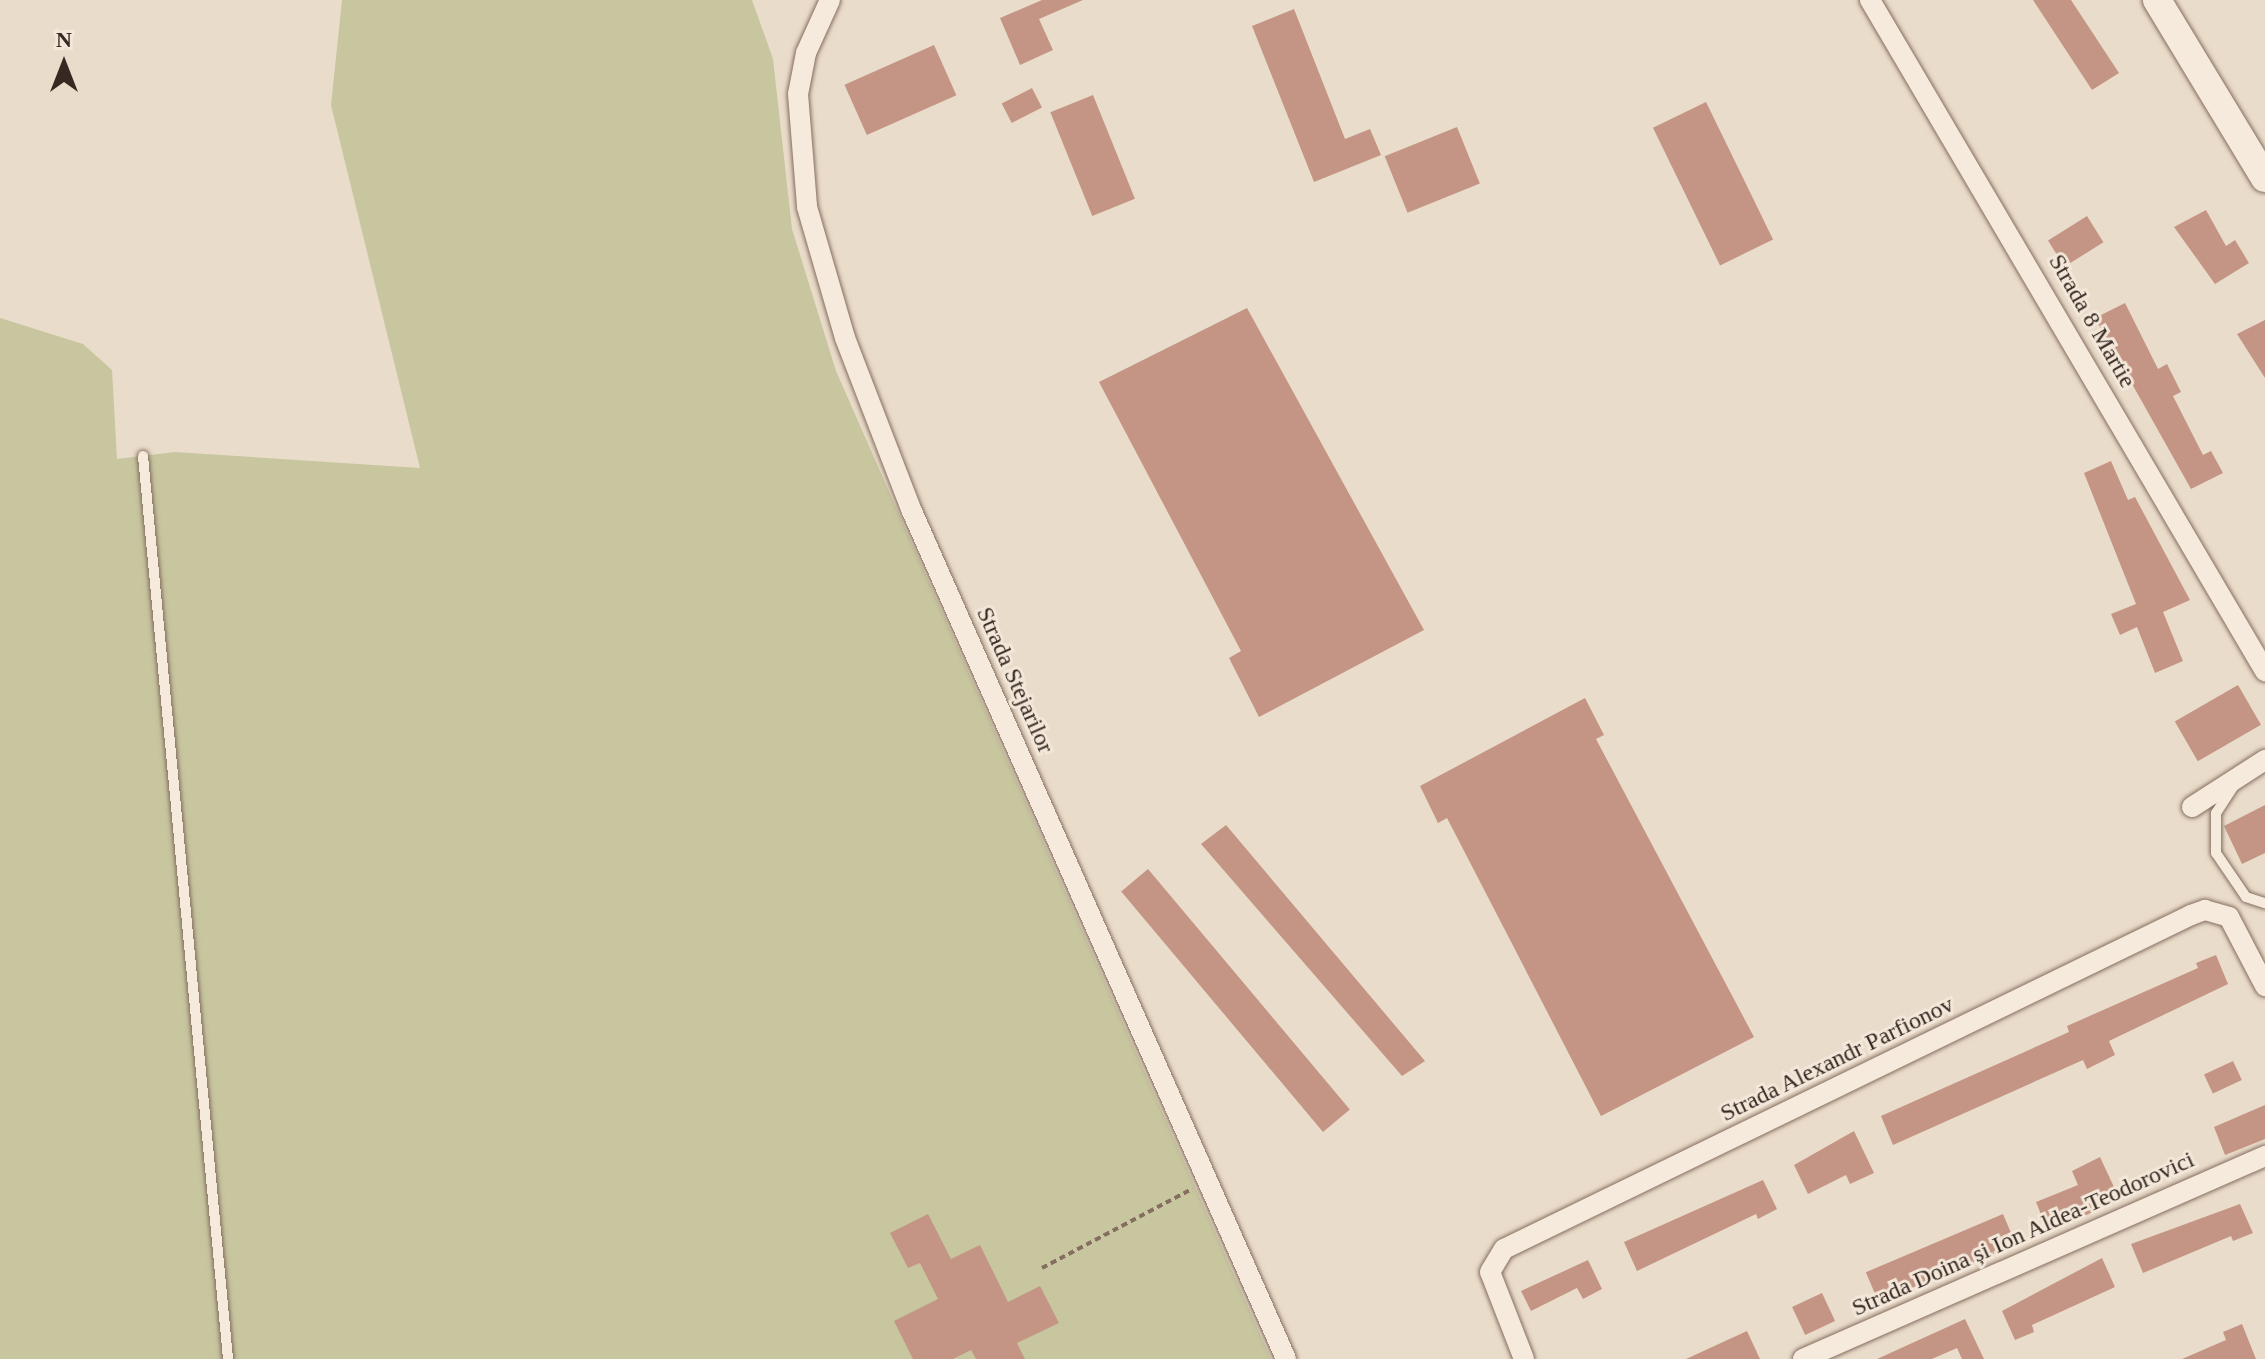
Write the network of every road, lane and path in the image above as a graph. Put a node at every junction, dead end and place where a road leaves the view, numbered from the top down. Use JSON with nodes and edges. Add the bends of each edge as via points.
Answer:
{"nodes":[{"id":1,"x":830,"y":0,"type":"edge"},
{"id":2,"x":1870,"y":0,"type":"edge"},
{"id":3,"x":2157,"y":0,"type":"edge"},
{"id":4,"x":2265,"y":178,"type":"edge"},
{"id":5,"x":143,"y":456,"type":"dead end"},
{"id":6,"x":2265,"y":671,"type":"edge"},
{"id":7,"x":2265,"y":760,"type":"edge"},
{"id":8,"x":2240,"y":776,"type":"junction"},
{"id":9,"x":2192,"y":807,"type":"dead end"},
{"id":10,"x":2265,"y":903,"type":"edge"},
{"id":11,"x":2265,"y":986,"type":"edge"},
{"id":12,"x":2265,"y":1156,"type":"edge"},
{"id":13,"x":1207,"y":1180,"type":"junction"},
{"id":14,"x":1042,"y":1268,"type":"dead end"},
{"id":15,"x":228,"y":1359,"type":"edge"},
{"id":16,"x":1286,"y":1359,"type":"edge"},
{"id":17,"x":1524,"y":1359,"type":"edge"},
{"id":18,"x":1803,"y":1359,"type":"edge"}],
"edges":[{"from":1,"to":13,"type":"street","name":"Strada Stejarilor","via":[[806,53],[798,94],[807,207],[845,338],[911,509]]},
{"from":2,"to":6,"type":"street","name":"Strada 8 Martie"},
{"from":3,"to":4,"type":"main road"},
{"from":5,"to":15,"type":"lane"},
{"from":7,"to":8,"type":"street"},
{"from":8,"to":9,"type":"street"},
{"from":8,"to":10,"type":"lane","via":[[2216,813],[2216,853],[2246,897]]},
{"from":11,"to":17,"type":"street","name":"Strada Alexandr Parfionov","via":[[2229,917],[2191,915],[1504,1249],[1490,1272]]},
{"from":12,"to":18,"type":"street","name":"Strada Doina și Ion Aldea-Teodorovici"},
{"from":13,"to":14,"type":"path"},
{"from":13,"to":16,"type":"street","name":"Strada Stejarilor"}]}
